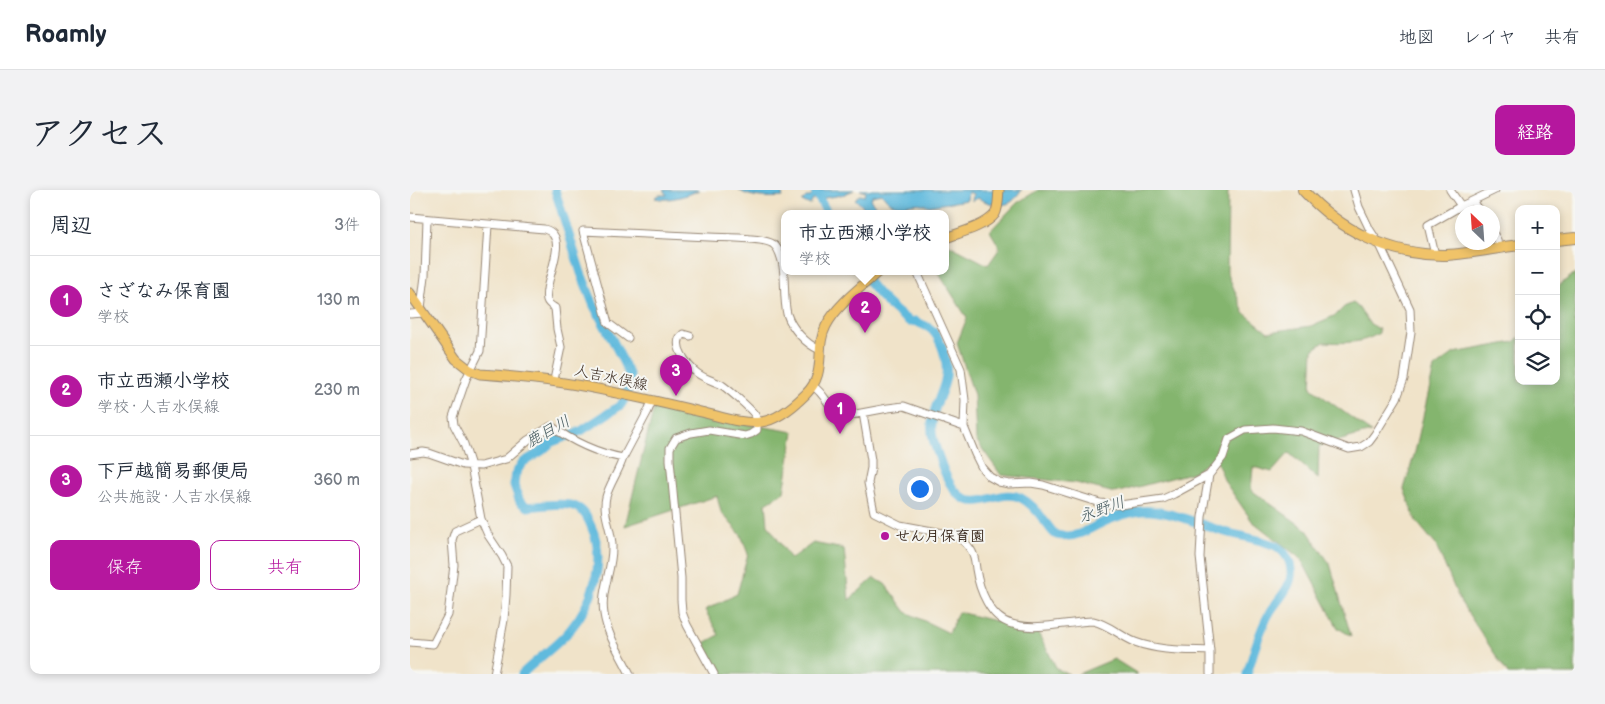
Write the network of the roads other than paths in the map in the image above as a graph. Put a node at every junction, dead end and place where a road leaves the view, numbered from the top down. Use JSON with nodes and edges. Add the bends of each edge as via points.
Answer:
{"nodes":[{"id":1,"x":999,"y":190,"type":"edge"},
{"id":2,"x":1303,"y":190,"type":"edge"},
{"id":3,"x":1354,"y":190,"type":"edge"},
{"id":4,"x":1450,"y":190,"type":"edge"},
{"id":5,"x":1495,"y":190,"type":"edge"},
{"id":6,"x":1472,"y":202,"type":"junction"},
{"id":7,"x":1460,"y":205,"type":"edge"},
{"id":8,"x":1464,"y":205,"type":"edge"},
{"id":9,"x":1474,"y":205,"type":"edge"},
{"id":10,"x":1455,"y":209,"type":"edge"},
{"id":11,"x":410,"y":218,"type":"edge"},
{"id":12,"x":427,"y":219,"type":"junction"},
{"id":13,"x":488,"y":225,"type":"junction"},
{"id":14,"x":949,"y":236,"type":"edge"},
{"id":15,"x":1575,"y":238,"type":"edge"},
{"id":16,"x":1560,"y":240,"type":"edge"},
{"id":17,"x":1378,"y":242,"type":"junction"},
{"id":18,"x":1515,"y":246,"type":"edge"},
{"id":19,"x":1500,"y":248,"type":"edge"},
{"id":20,"x":1484,"y":250,"type":"edge"},
{"id":21,"x":1435,"y":255,"type":"junction"},
{"id":22,"x":781,"y":259,"type":"edge"},
{"id":23,"x":785,"y":275,"type":"edge"},
{"id":24,"x":875,"y":275,"type":"edge"},
{"id":25,"x":918,"y":275,"type":"edge"},
{"id":26,"x":410,"y":293,"type":"edge"},
{"id":27,"x":422,"y":310,"type":"junction"},
{"id":28,"x":410,"y":314,"type":"edge"},
{"id":29,"x":690,"y":336,"type":"dead end"},
{"id":30,"x":628,"y":338,"type":"dead end"},
{"id":31,"x":820,"y":350,"type":"junction"},
{"id":32,"x":470,"y":370,"type":"junction"},
{"id":33,"x":554,"y":380,"type":"junction"},
{"id":34,"x":813,"y":386,"type":"junction"},
{"id":35,"x":652,"y":401,"type":"junction"},
{"id":36,"x":863,"y":413,"type":"junction"},
{"id":37,"x":758,"y":422,"type":"junction"},
{"id":38,"x":964,"y":427,"type":"junction"},
{"id":39,"x":410,"y":454,"type":"edge"},
{"id":40,"x":623,"y":458,"type":"junction"},
{"id":41,"x":472,"y":466,"type":"junction"},
{"id":42,"x":1210,"y":475,"type":"junction"},
{"id":43,"x":481,"y":519,"type":"junction"},
{"id":44,"x":410,"y":642,"type":"edge"},
{"id":45,"x":1210,"y":651,"type":"junction"},
{"id":46,"x":494,"y":674,"type":"edge"},
{"id":47,"x":630,"y":674,"type":"edge"},
{"id":48,"x":714,"y":674,"type":"edge"},
{"id":49,"x":1210,"y":674,"type":"edge"}],
"edges":[{"from":1,"to":14,"type":"main road","via":[[995,213],[984,222]]},
{"from":2,"to":17,"type":"highway","via":[[1317,206],[1341,224],[1362,237]]},
{"from":3,"to":17,"type":"street","via":[[1359,207]]},
{"from":4,"to":7,"type":"street"},
{"from":5,"to":6,"type":"street"},
{"from":6,"to":8,"type":"street"},
{"from":6,"to":9,"type":"street"},
{"from":10,"to":21,"type":"street","via":[[1428,225]]},
{"from":11,"to":12,"type":"street"},
{"from":12,"to":13,"type":"street"},
{"from":12,"to":27,"type":"street"},
{"from":13,"to":32,"type":"street","via":[[480,351]]},
{"from":13,"to":33,"type":"street","via":[[544,229],[553,234],[556,248],[546,298],[555,308],[561,347]]},
{"from":15,"to":16,"type":"highway"},
{"from":17,"to":21,"type":"highway"},
{"from":17,"to":42,"type":"street","via":[[1412,319],[1404,380],[1375,434],[1361,447],[1349,449],[1301,431],[1245,430],[1228,439],[1223,457]]},
{"from":18,"to":19,"type":"highway"},
{"from":20,"to":21,"type":"highway"},
{"from":22,"to":30,"type":"street","via":[[772,243],[762,240],[583,231],[608,323]]},
{"from":23,"to":31,"type":"street","via":[[787,314],[792,325]]},
{"from":24,"to":31,"type":"main road","via":[[833,315],[825,327]]},
{"from":25,"to":38,"type":"street","via":[[964,380]]},
{"from":26,"to":27,"type":"main road"},
{"from":27,"to":28,"type":"street"},
{"from":27,"to":32,"type":"main road","via":[[456,359]]},
{"from":29,"to":37,"type":"street","via":[[683,334],[678,343],[686,363],[700,375],[723,386],[749,408]]},
{"from":31,"to":34,"type":"main road","via":[[820,364]]},
{"from":32,"to":33,"type":"main road","name":"人吉水俣線","via":[[480,374]]},
{"from":32,"to":41,"type":"street","via":[[454,425]]},
{"from":33,"to":35,"type":"main road","name":"人吉水俣線"},
{"from":34,"to":36,"type":"street","via":[[840,417]]},
{"from":34,"to":37,"type":"main road","name":"人吉水俣線","via":[[779,415]]},
{"from":35,"to":37,"type":"main road","name":"人吉水俣線","via":[[734,420]]},
{"from":35,"to":40,"type":"street"},
{"from":36,"to":38,"type":"street","via":[[904,406]]},
{"from":36,"to":45,"type":"street","via":[[871,468],[868,483],[874,512],[900,525],[959,537],[972,550],[982,593],[996,616],[1004,622],[1032,626],[1093,621],[1147,646]]},
{"from":37,"to":48,"type":"street","via":[[757,430],[745,436],[709,430],[676,438],[670,448],[682,612]]},
{"from":38,"to":42,"type":"street","via":[[982,468],[998,482],[1044,485],[1100,503],[1125,505],[1163,499]]},
{"from":39,"to":41,"type":"street","via":[[429,453]]},
{"from":40,"to":41,"type":"street","via":[[605,455],[551,426],[506,459]]},
{"from":40,"to":47,"type":"street","via":[[606,496],[606,518],[612,545],[603,612]]},
{"from":41,"to":43,"type":"street"},
{"from":42,"to":45,"type":"street","via":[[1202,517],[1200,557]]},
{"from":43,"to":44,"type":"street","via":[[455,531],[448,615],[433,644]]},
{"from":43,"to":46,"type":"street","via":[[507,566],[504,620]]},
{"from":45,"to":49,"type":"street"}]}
